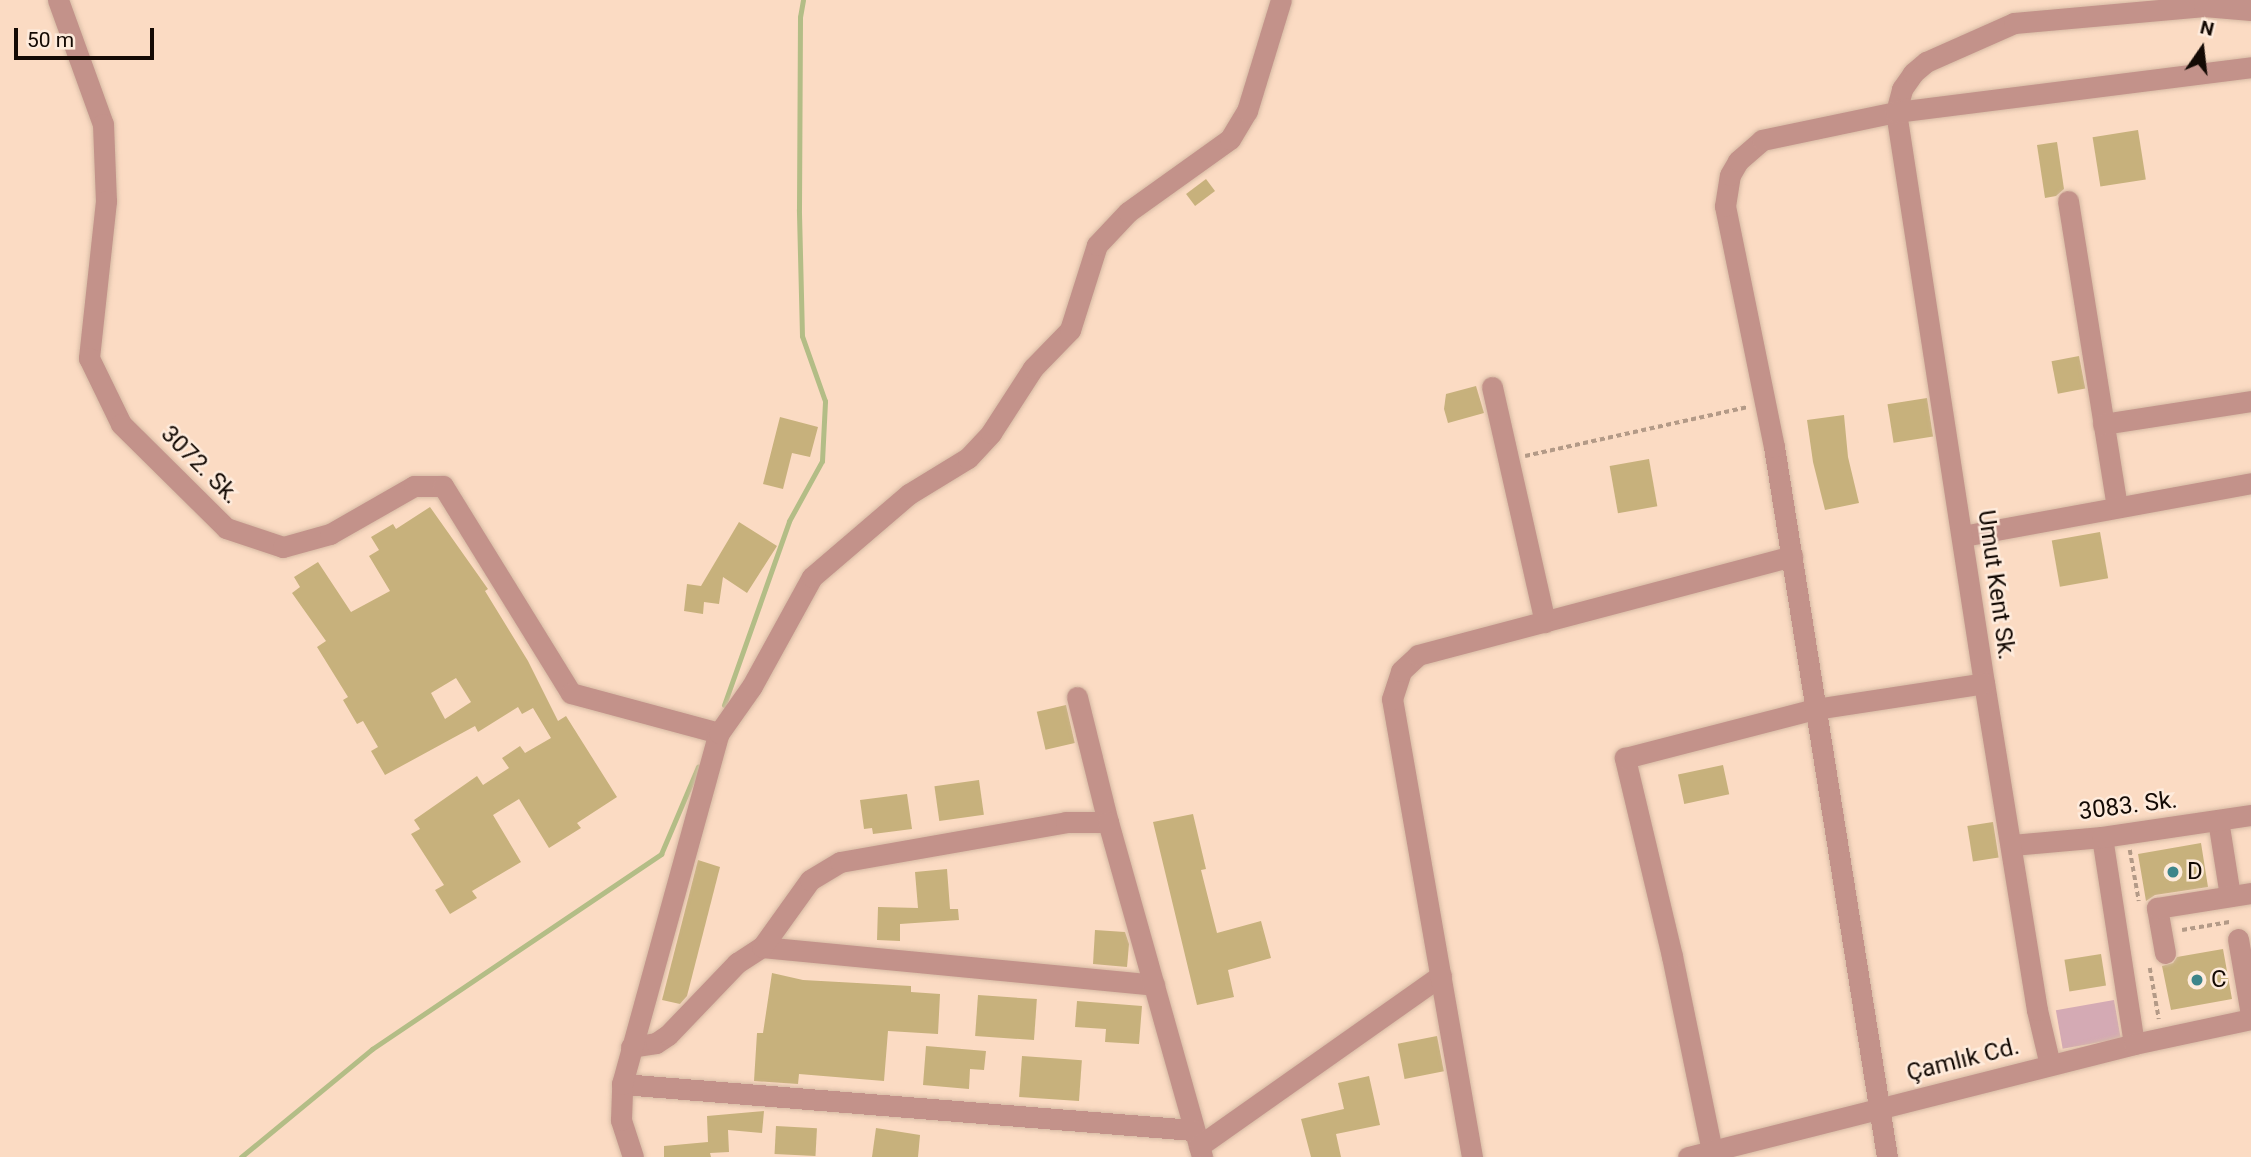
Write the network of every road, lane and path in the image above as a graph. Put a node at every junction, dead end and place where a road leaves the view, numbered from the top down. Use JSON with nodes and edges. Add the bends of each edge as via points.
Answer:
{"nodes":[{"id":1,"x":58,"y":0,"type":"edge"},
{"id":2,"x":1281,"y":0,"type":"edge"},
{"id":3,"x":2251,"y":10,"type":"edge"},
{"id":4,"x":2251,"y":67,"type":"edge"},
{"id":5,"x":1896,"y":112,"type":"junction"},
{"id":6,"x":2068,"y":201,"type":"dead end"},
{"id":7,"x":1492,"y":387,"type":"dead end"},
{"id":8,"x":2251,"y":401,"type":"edge"},
{"id":9,"x":1766,"y":404,"type":"junction"},
{"id":10,"x":2103,"y":424,"type":"junction"},
{"id":11,"x":1508,"y":460,"type":"junction"},
{"id":12,"x":2251,"y":482,"type":"edge"},
{"id":13,"x":2117,"y":508,"type":"junction"},
{"id":14,"x":1963,"y":536,"type":"junction"},
{"id":15,"x":1792,"y":556,"type":"junction"},
{"id":16,"x":1545,"y":622,"type":"junction"},
{"id":17,"x":1984,"y":683,"type":"junction"},
{"id":18,"x":1077,"y":697,"type":"dead end"},
{"id":19,"x":1815,"y":709,"type":"junction"},
{"id":20,"x":719,"y":733,"type":"junction"},
{"id":21,"x":2251,"y":814,"type":"edge"},
{"id":22,"x":2218,"y":820,"type":"junction"},
{"id":23,"x":1108,"y":822,"type":"junction"},
{"id":24,"x":2102,"y":837,"type":"junction"},
{"id":25,"x":2012,"y":845,"type":"junction"},
{"id":26,"x":2143,"y":847,"type":"dead end"},
{"id":27,"x":2240,"y":895,"type":"edge"},
{"id":28,"x":2141,"y":911,"type":"dead end"},
{"id":29,"x":2238,"y":940,"type":"joint"},
{"id":30,"x":762,"y":947,"type":"junction"},
{"id":31,"x":2158,"y":949,"type":"junction"},
{"id":32,"x":1441,"y":975,"type":"junction"},
{"id":33,"x":1154,"y":985,"type":"junction"},
{"id":34,"x":2251,"y":1016,"type":"edge"},
{"id":35,"x":2160,"y":1021,"type":"dead end"},
{"id":36,"x":2134,"y":1044,"type":"junction"},
{"id":37,"x":631,"y":1047,"type":"junction"},
{"id":38,"x":2050,"y":1065,"type":"junction"},
{"id":39,"x":622,"y":1084,"type":"junction"},
{"id":40,"x":1881,"y":1108,"type":"junction"},
{"id":41,"x":1198,"y":1144,"type":"edge"},
{"id":42,"x":1712,"y":1151,"type":"junction"},
{"id":43,"x":633,"y":1157,"type":"edge"},
{"id":44,"x":1472,"y":1157,"type":"edge"},
{"id":45,"x":1688,"y":1157,"type":"edge"},
{"id":46,"x":1887,"y":1157,"type":"edge"}],
"edges":[{"from":1,"to":20,"type":"street","name":"3072. Sk.","via":[[103,124],[106,201],[89,358],[121,424],[226,528],[283,548],[330,534],[414,486],[443,486],[571,693]]},
{"from":2,"to":20,"type":"street","via":[[1247,111],[1230,139],[1128,212],[1097,244],[1070,330],[1033,368],[991,433],[968,458],[909,494],[812,577],[752,686]]},
{"from":3,"to":5,"type":"street","via":[[2204,6],[2014,23],[1926,62],[1902,89]]},
{"from":4,"to":5,"type":"street"},
{"from":5,"to":9,"type":"street","via":[[1762,140],[1730,174],[1725,206]]},
{"from":5,"to":14,"type":"street","name":"Umut Kent Sk."},
{"from":6,"to":10,"type":"street"},
{"from":7,"to":11,"type":"street"},
{"from":8,"to":10,"type":"street"},
{"from":9,"to":11,"type":"path"},
{"from":9,"to":15,"type":"street"},
{"from":10,"to":13,"type":"street"},
{"from":11,"to":16,"type":"street"},
{"from":12,"to":13,"type":"street"},
{"from":13,"to":14,"type":"street"},
{"from":14,"to":17,"type":"street","name":"Umut Kent Sk."},
{"from":15,"to":16,"type":"street"},
{"from":15,"to":19,"type":"street"},
{"from":16,"to":32,"type":"street","via":[[1418,655],[1395,684],[1392,699]]},
{"from":17,"to":19,"type":"street"},
{"from":17,"to":25,"type":"street","name":"Umut Kent Sk."},
{"from":18,"to":23,"type":"street"},
{"from":19,"to":40,"type":"street"},
{"from":19,"to":42,"type":"street","via":[[1625,758]]},
{"from":20,"to":37,"type":"street"},
{"from":21,"to":22,"type":"street","name":"3083. Sk."},
{"from":22,"to":24,"type":"street","name":"3083. Sk."},
{"from":22,"to":27,"type":"street"},
{"from":23,"to":30,"type":"street","via":[[1066,822],[840,862],[810,880]]},
{"from":23,"to":33,"type":"street"},
{"from":24,"to":25,"type":"street","name":"3083. Sk."},
{"from":24,"to":36,"type":"street"},
{"from":25,"to":38,"type":"street","name":"Umut Kent Sk."},
{"from":26,"to":28,"type":"path","via":[[2130,849]]},
{"from":27,"to":31,"type":"street","via":[[2157,908]]},
{"from":29,"to":31,"type":"path","via":[[2235,921]]},
{"from":29,"to":34,"type":"street"},
{"from":30,"to":33,"type":"street"},
{"from":30,"to":37,"type":"street","via":[[737,963],[668,1035],[656,1043]]},
{"from":31,"to":35,"type":"path"},
{"from":32,"to":41,"type":"street"},
{"from":32,"to":44,"type":"street"},
{"from":33,"to":41,"type":"street"},
{"from":34,"to":36,"type":"street","name":"Çamlık Cd."},
{"from":36,"to":38,"type":"street","name":"Çamlık Cd."},
{"from":37,"to":39,"type":"street"},
{"from":38,"to":40,"type":"street","name":"Çamlık Cd."},
{"from":39,"to":41,"type":"street"},
{"from":39,"to":43,"type":"street","via":[[621,1121]]},
{"from":40,"to":42,"type":"street","name":"Çamlık Cd."},
{"from":40,"to":46,"type":"street"},
{"from":42,"to":45,"type":"street","name":"Çamlık Cd."}]}
